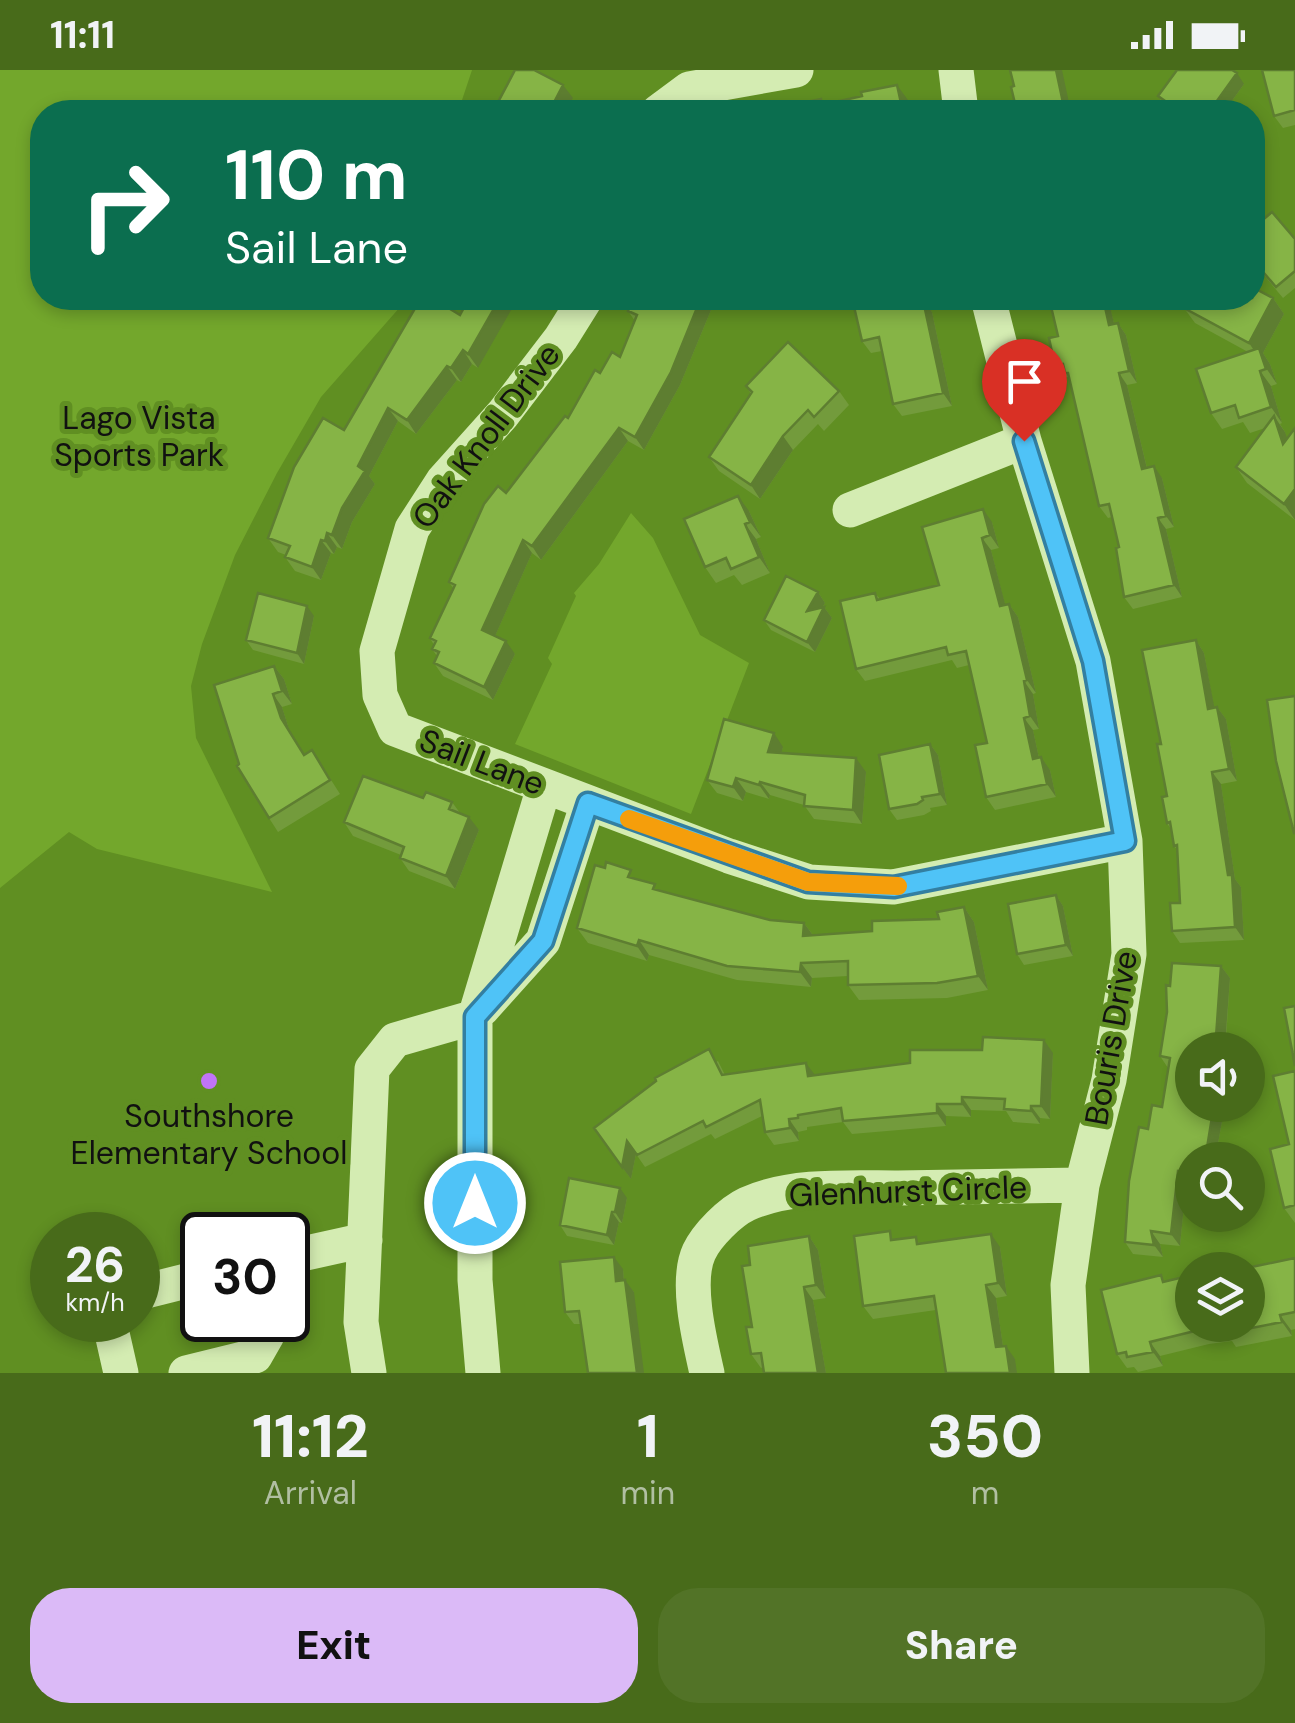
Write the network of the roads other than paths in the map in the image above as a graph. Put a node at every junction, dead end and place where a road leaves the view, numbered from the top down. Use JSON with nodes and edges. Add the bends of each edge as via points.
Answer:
{"nodes":[{"id":1,"x":796,"y":70,"type":"edge"},
{"id":2,"x":956,"y":70,"type":"edge"},
{"id":3,"x":674,"y":100,"type":"edge"},
{"id":4,"x":960,"y":100,"type":"edge"},
{"id":5,"x":579,"y":310,"type":"edge"},
{"id":6,"x":991,"y":310,"type":"edge"},
{"id":7,"x":1024,"y":441,"type":"junction"},
{"id":8,"x":850,"y":510,"type":"dead end"},
{"id":9,"x":380,"y":695,"type":"joint"},
{"id":10,"x":544,"y":787,"type":"junction"},
{"id":11,"x":588,"y":803,"type":"junction"},
{"id":12,"x":1125,"y":841,"type":"junction"},
{"id":13,"x":514,"y":886,"type":"junction"},
{"id":14,"x":556,"y":900,"type":"junction"},
{"id":15,"x":475,"y":1017,"type":"junction"},
{"id":16,"x":1082,"y":1185,"type":"junction"},
{"id":17,"x":365,"y":1240,"type":"junction"},
{"id":18,"x":310,"y":1252,"type":"edge"},
{"id":19,"x":114,"y":1342,"type":"edge"},
{"id":20,"x":263,"y":1342,"type":"edge"},
{"id":21,"x":121,"y":1373,"type":"edge"},
{"id":22,"x":186,"y":1373,"type":"edge"},
{"id":23,"x":369,"y":1373,"type":"edge"},
{"id":24,"x":483,"y":1373,"type":"edge"},
{"id":25,"x":707,"y":1373,"type":"edge"},
{"id":26,"x":1072,"y":1373,"type":"edge"}],
"edges":[{"from":1,"to":3,"type":"street","via":[[689,89]]},
{"from":2,"to":4,"type":"street"},
{"from":5,"to":9,"type":"street","name":"Oak Knoll Drive","via":[[412,529],[377,651]]},
{"from":6,"to":7,"type":"street","name":"Bouris Drive"},
{"from":7,"to":8,"type":"street"},
{"from":7,"to":12,"type":"street","name":"Bouris Drive","via":[[1093,661]]},
{"from":9,"to":10,"type":"street","name":"Sail Lane","via":[[395,729]]},
{"from":10,"to":11,"type":"street","name":"Sail Lane"},
{"from":10,"to":13,"type":"street"},
{"from":11,"to":12,"type":"street","name":"Sail Lane","via":[[808,882],[894,887]]},
{"from":11,"to":14,"type":"street"},
{"from":12,"to":16,"type":"street","name":"Bouris Drive","via":[[1130,954],[1109,1080]]},
{"from":13,"to":14,"type":"street"},
{"from":13,"to":15,"type":"street"},
{"from":14,"to":15,"type":"street","via":[[543,941]]},
{"from":15,"to":17,"type":"street","via":[[396,1040],[372,1069]]},
{"from":15,"to":24,"type":"street","via":[[475,1280]]},
{"from":16,"to":25,"type":"street","name":"Glenhurst Circle","via":[[852,1188],[745,1204],[698,1254],[694,1290]]},
{"from":16,"to":26,"type":"street","name":"Bouris Drive","via":[[1068,1285]]},
{"from":17,"to":18,"type":"street"},
{"from":17,"to":23,"type":"street","via":[[362,1322]]},
{"from":19,"to":21,"type":"street"},
{"from":20,"to":22,"type":"street","via":[[254,1356]]}]}
